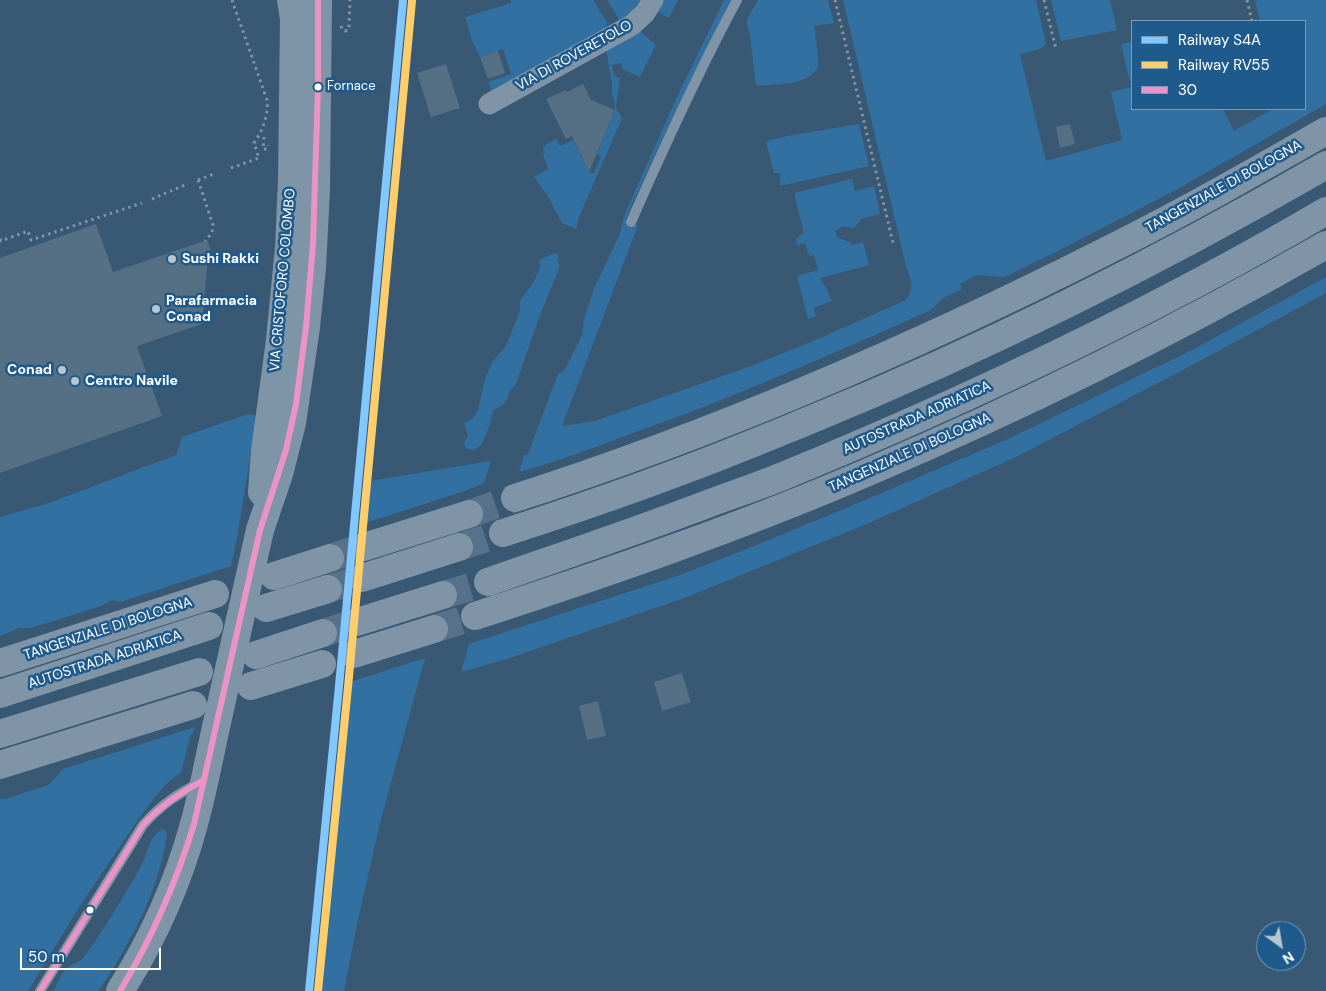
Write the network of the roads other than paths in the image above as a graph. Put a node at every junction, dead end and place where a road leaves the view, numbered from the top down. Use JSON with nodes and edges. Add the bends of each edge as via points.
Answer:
{"nodes":[{"id":1,"x":292,"y":0,"type":"edge"},
{"id":2,"x":318,"y":0,"type":"edge"},
{"id":3,"x":653,"y":0,"type":"edge"},
{"id":4,"x":737,"y":0,"type":"edge"},
{"id":5,"x":489,"y":104,"type":"dead end"},
{"id":6,"x":1326,"y":131,"type":"edge"},
{"id":7,"x":1326,"y":165,"type":"edge"},
{"id":8,"x":1326,"y":211,"type":"edge"},
{"id":9,"x":631,"y":222,"type":"dead end"},
{"id":10,"x":1326,"y":245,"type":"edge"},
{"id":11,"x":514,"y":498,"type":"tunnel mouth"},
{"id":12,"x":469,"y":514,"type":"tunnel mouth"},
{"id":13,"x":260,"y":530,"type":"junction"},
{"id":14,"x":503,"y":533,"type":"tunnel mouth"},
{"id":15,"x":364,"y":547,"type":"tunnel mouth"},
{"id":16,"x":459,"y":547,"type":"tunnel mouth"},
{"id":17,"x":330,"y":558,"type":"tunnel mouth"},
{"id":18,"x":274,"y":576,"type":"dead end"},
{"id":19,"x":362,"y":578,"type":"tunnel mouth"},
{"id":20,"x":488,"y":582,"type":"tunnel mouth"},
{"id":21,"x":328,"y":589,"type":"tunnel mouth"},
{"id":22,"x":215,"y":594,"type":"dead end"},
{"id":23,"x":443,"y":595,"type":"tunnel mouth"},
{"id":24,"x":266,"y":608,"type":"dead end"},
{"id":25,"x":476,"y":616,"type":"tunnel mouth"},
{"id":26,"x":358,"y":622,"type":"tunnel mouth"},
{"id":27,"x":209,"y":626,"type":"dead end"},
{"id":28,"x":434,"y":629,"type":"tunnel mouth"},
{"id":29,"x":323,"y":633,"type":"tunnel mouth"},
{"id":30,"x":354,"y":654,"type":"dead end"},
{"id":31,"x":256,"y":655,"type":"dead end"},
{"id":32,"x":0,"y":663,"type":"edge"},
{"id":33,"x":322,"y":664,"type":"tunnel mouth"},
{"id":34,"x":199,"y":672,"type":"dead end"},
{"id":35,"x":251,"y":686,"type":"dead end"},
{"id":36,"x":0,"y":694,"type":"edge"},
{"id":37,"x":192,"y":705,"type":"dead end"},
{"id":38,"x":0,"y":734,"type":"edge"},
{"id":39,"x":0,"y":765,"type":"edge"},
{"id":40,"x":204,"y":780,"type":"junction"},
{"id":41,"x":40,"y":991,"type":"edge"},
{"id":42,"x":120,"y":991,"type":"edge"}],
"edges":[{"from":1,"to":13,"type":"main road","name":"VIA CRISTOFORO COLOMBO","via":[[289,247],[263,474]]},
{"from":2,"to":13,"type":"main road","name":"VIA CRISTOFORO COLOMBO","via":[[316,190],[306,327],[288,441]]},
{"from":3,"to":5,"type":"street","name":"VIA DI ROVERETOLO","via":[[645,13],[632,24]]},
{"from":4,"to":9,"type":"lane","via":[[680,113]]},
{"from":6,"to":11,"type":"highway","name":"TANGENZIALE DI BOLOGNA","via":[[1115,246],[916,342],[661,448]]},
{"from":7,"to":14,"type":"highway","via":[[1124,276],[921,373],[680,472]]},
{"from":8,"to":20,"type":"highway","name":"AUTOSTRADA ADRIATICA","via":[[1132,317],[957,401],[782,476]]},
{"from":10,"to":25,"type":"highway","name":"TANGENZIALE DI BOLOGNA","via":[[1174,329],[865,474],[618,569]]},
{"from":12,"to":15,"type":"highway"},
{"from":13,"to":40,"type":"main road","name":"VIA CRISTOFORO COLOMBO","bridge":true},
{"from":16,"to":19,"type":"highway"},
{"from":17,"to":18,"type":"highway"},
{"from":21,"to":24,"type":"highway"},
{"from":22,"to":32,"type":"highway","name":"TANGENZIALE DI BOLOGNA"},
{"from":23,"to":26,"type":"highway"},
{"from":27,"to":36,"type":"highway","name":"AUTOSTRADA ADRIATICA"},
{"from":28,"to":30,"type":"highway"},
{"from":29,"to":31,"type":"highway"},
{"from":33,"to":35,"type":"highway"},
{"from":34,"to":38,"type":"highway"},
{"from":37,"to":39,"type":"highway"},
{"from":40,"to":41,"type":"lane","via":[[167,801],[144,825]]},
{"from":40,"to":42,"type":"main road","name":"VIA CRISTOFORO COLOMBO","via":[[185,855],[172,890],[155,930]]}]}
